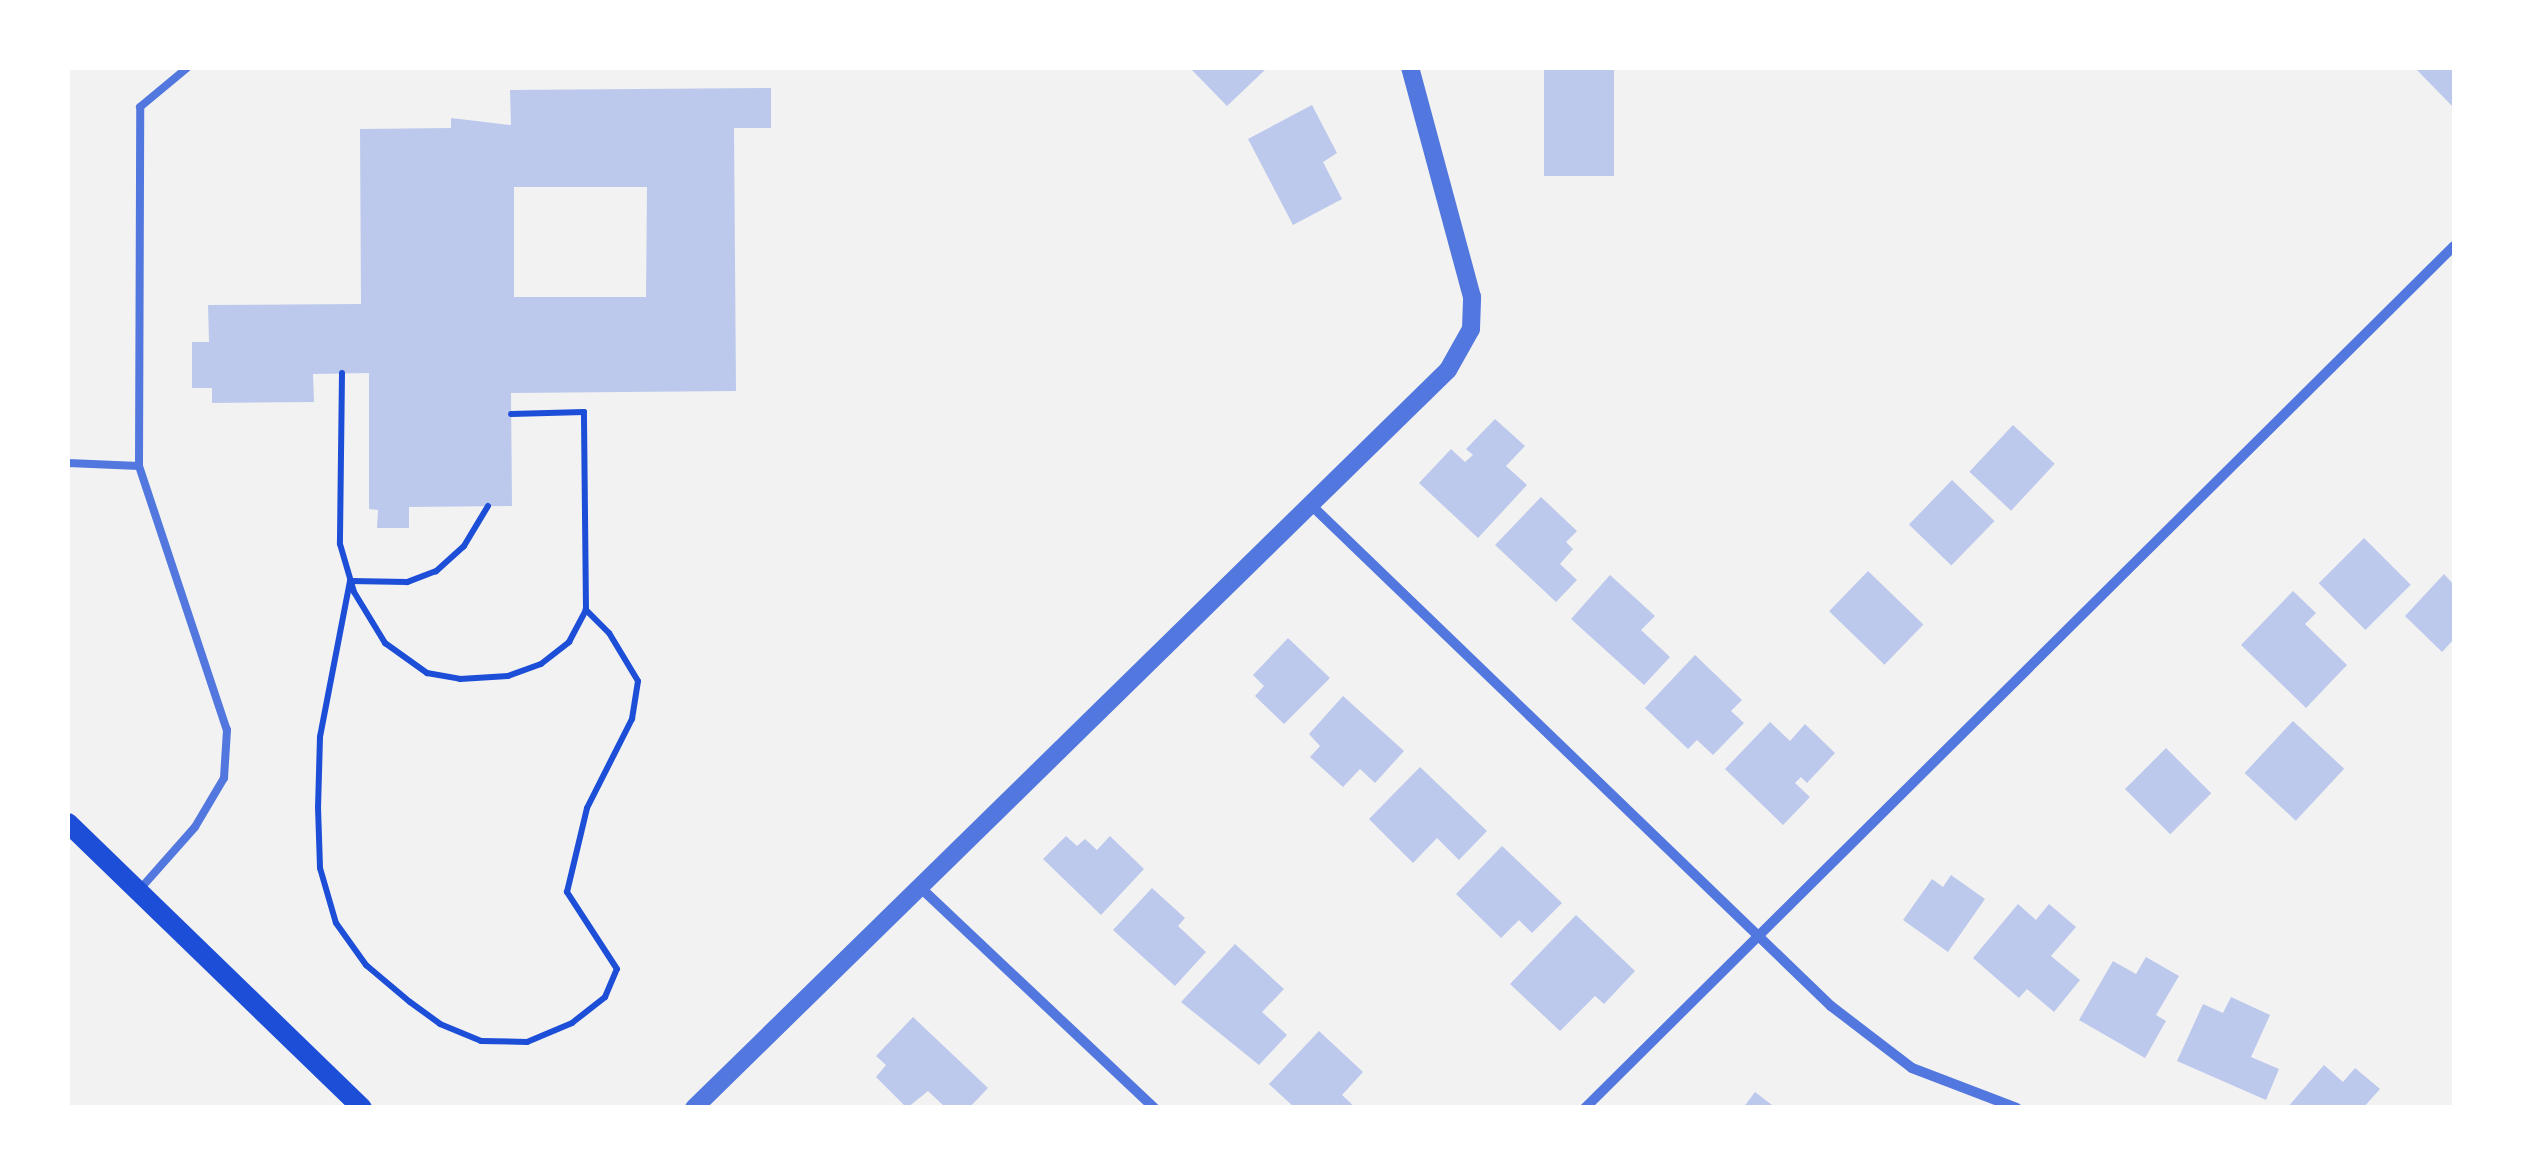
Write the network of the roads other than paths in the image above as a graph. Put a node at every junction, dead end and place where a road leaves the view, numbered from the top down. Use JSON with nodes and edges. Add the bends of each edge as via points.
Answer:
{"nodes":[{"id":1,"x":186,"y":68,"type":"edge"},
{"id":2,"x":1410,"y":68,"type":"edge"},
{"id":3,"x":2454,"y":246,"type":"edge"},
{"id":4,"x":68,"y":463,"type":"edge"},
{"id":5,"x":139,"y":466,"type":"junction"},
{"id":6,"x":1308,"y":503,"type":"junction"},
{"id":7,"x":68,"y":823,"type":"edge"},
{"id":8,"x":923,"y":890,"type":"junction"},
{"id":9,"x":138,"y":892,"type":"junction"},
{"id":10,"x":1760,"y":934,"type":"junction"},
{"id":11,"x":360,"y":1107,"type":"edge"},
{"id":12,"x":694,"y":1108,"type":"edge"},
{"id":13,"x":1154,"y":1108,"type":"edge"},
{"id":14,"x":1585,"y":1108,"type":"edge"},
{"id":15,"x":2017,"y":1108,"type":"edge"}],
"edges":[{"from":1,"to":5,"type":"lane","via":[[140,107]]},
{"from":2,"to":6,"type":"street","via":[[1472,297],[1471,329],[1448,370]]},
{"from":3,"to":10,"type":"street"},
{"from":4,"to":5,"type":"lane"},
{"from":5,"to":9,"type":"lane","via":[[227,730],[224,778],[195,827]]},
{"from":6,"to":8,"type":"street"},
{"from":6,"to":10,"type":"street"},
{"from":7,"to":9,"type":"main road"},
{"from":8,"to":12,"type":"street"},
{"from":8,"to":13,"type":"street"},
{"from":9,"to":11,"type":"main road"},
{"from":10,"to":14,"type":"street"},
{"from":10,"to":15,"type":"street","via":[[1831,1006],[1912,1068]]}]}
